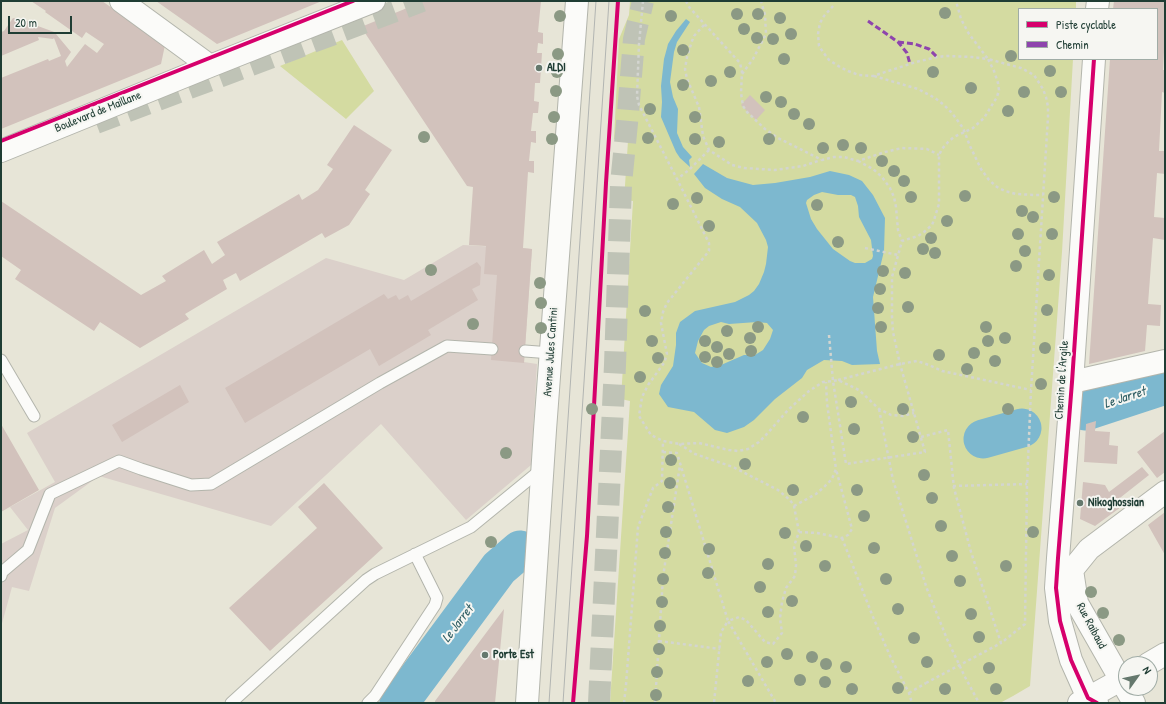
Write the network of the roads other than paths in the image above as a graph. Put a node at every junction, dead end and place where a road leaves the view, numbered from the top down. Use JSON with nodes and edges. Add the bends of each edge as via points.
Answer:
{"nodes":[{"id":1,"x":121,"y":1,"type":"edge"},
{"id":2,"x":374,"y":1,"type":"edge"},
{"id":3,"x":577,"y":1,"type":"edge"},
{"id":4,"x":1094,"y":60,"type":"edge"},
{"id":5,"x":210,"y":66,"type":"junction"},
{"id":6,"x":1,"y":151,"type":"edge"},
{"id":7,"x":492,"y":349,"type":"dead end"},
{"id":8,"x":525,"y":351,"type":"dead end"},
{"id":9,"x":550,"y":353,"type":"junction"},
{"id":10,"x":1,"y":360,"type":"edge"},
{"id":11,"x":1165,"y":361,"type":"edge"},
{"id":12,"x":1072,"y":387,"type":"junction"},
{"id":13,"x":34,"y":416,"type":"dead end"},
{"id":14,"x":543,"y":467,"type":"junction"},
{"id":15,"x":1165,"y":492,"type":"edge"},
{"id":16,"x":1089,"y":550,"type":"junction"},
{"id":17,"x":415,"y":554,"type":"junction"},
{"id":18,"x":1058,"y":558,"type":"junction"},
{"id":19,"x":1,"y":576,"type":"edge"},
{"id":20,"x":1118,"y":670,"type":"edge"},
{"id":21,"x":1118,"y":681,"type":"edge"},
{"id":22,"x":1088,"y":701,"type":"edge"},
{"id":23,"x":231,"y":703,"type":"edge"},
{"id":24,"x":368,"y":703,"type":"edge"},
{"id":25,"x":527,"y":703,"type":"edge"}],
"edges":[{"from":1,"to":5,"type":"street"},
{"from":2,"to":5,"type":"street","name":"Boulevard de Maillane"},
{"from":3,"to":9,"type":"street","name":"Avenue Jules Cantini"},
{"from":4,"to":12,"type":"street","name":"Chemin de l'Argile"},
{"from":5,"to":6,"type":"street","name":"Boulevard de Maillane"},
{"from":7,"to":19,"type":"lane","via":[[447,346],[211,484],[192,485],[119,461],[50,494],[28,550],[2,572]]},
{"from":8,"to":9,"type":"lane"},
{"from":9,"to":14,"type":"street","name":"Avenue Jules Cantini"},
{"from":10,"to":13,"type":"lane"},
{"from":11,"to":12,"type":"street"},
{"from":12,"to":18,"type":"street","name":"Chemin de l'Argile"},
{"from":14,"to":17,"type":"lane","via":[[471,527]]},
{"from":14,"to":25,"type":"street","name":"Avenue Jules Cantini"},
{"from":15,"to":16,"type":"street","name":"Rue Raibaud"},
{"from":16,"to":18,"type":"street","name":"Rue Raibaud"},
{"from":16,"to":20,"type":"street","name":"Rue Raibaud","via":[[1072,570],[1077,603]]},
{"from":17,"to":23,"type":"lane","via":[[366,580]]},
{"from":17,"to":24,"type":"lane","via":[[437,598],[435,605]]},
{"from":18,"to":22,"type":"street","name":"Chemin de l'Argile","via":[[1056,588],[1060,621],[1071,660]]},
{"from":21,"to":22,"type":"street"}]}
